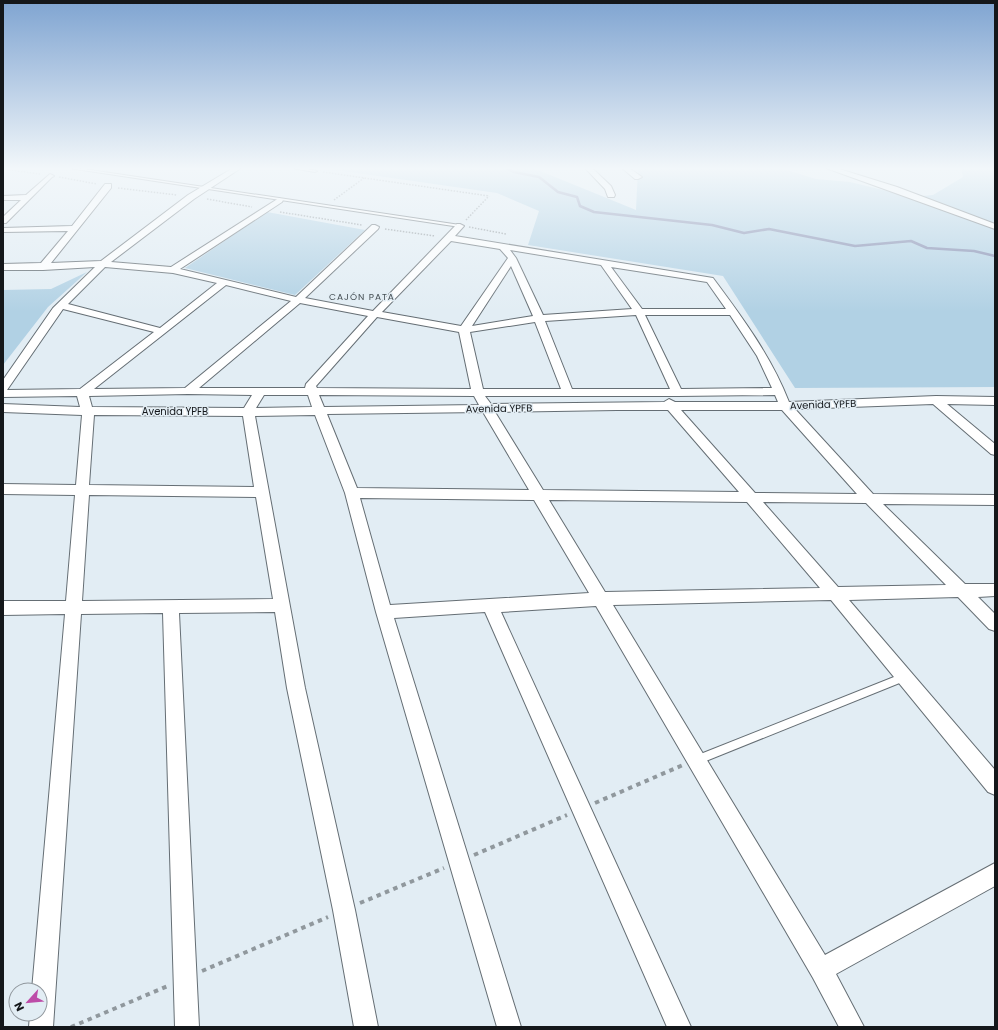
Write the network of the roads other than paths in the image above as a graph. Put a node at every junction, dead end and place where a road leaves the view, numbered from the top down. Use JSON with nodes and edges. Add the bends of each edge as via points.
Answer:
{"nodes":[{"id":1,"x":83,"y":216,"type":"edge"},
{"id":2,"x":166,"y":216,"type":"edge"},
{"id":3,"x":254,"y":216,"type":"edge"},
{"id":4,"x":392,"y":216,"type":"edge"},
{"id":5,"x":966,"y":216,"type":"edge"},
{"id":6,"x":460,"y":226,"type":"joint"},
{"id":7,"x":375,"y":227,"type":"road end"},
{"id":8,"x":995,"y":227,"type":"edge"},
{"id":9,"x":73,"y":228,"type":"junction"},
{"id":10,"x":3,"y":230,"type":"edge"},
{"id":11,"x":450,"y":238,"type":"junction"},
{"id":12,"x":504,"y":248,"type":"junction"},
{"id":13,"x":512,"y":258,"type":"junction"},
{"id":14,"x":604,"y":263,"type":"junction"},
{"id":15,"x":103,"y":264,"type":"junction"},
{"id":16,"x":43,"y":266,"type":"junction"},
{"id":17,"x":3,"y":267,"type":"edge"},
{"id":18,"x":173,"y":270,"type":"junction"},
{"id":19,"x":223,"y":283,"type":"junction"},
{"id":20,"x":298,"y":300,"type":"junction"},
{"id":21,"x":62,"y":305,"type":"junction"},
{"id":22,"x":639,"y":312,"type":"junction"},
{"id":23,"x":734,"y":312,"type":"junction"},
{"id":24,"x":376,"y":313,"type":"junction"},
{"id":25,"x":538,"y":318,"type":"junction"},
{"id":26,"x":464,"y":330,"type":"junction"},
{"id":27,"x":162,"y":331,"type":"junction"},
{"id":28,"x":3,"y":388,"type":"edge"},
{"id":29,"x":188,"y":391,"type":"junction"},
{"id":30,"x":260,"y":391,"type":"junction"},
{"id":31,"x":779,"y":391,"type":"junction"},
{"id":32,"x":313,"y":392,"type":"junction"},
{"id":33,"x":82,"y":393,"type":"junction"},
{"id":34,"x":478,"y":393,"type":"junction"},
{"id":35,"x":568,"y":393,"type":"junction"},
{"id":36,"x":3,"y":394,"type":"edge"},
{"id":37,"x":675,"y":400,"type":"junction"},
{"id":38,"x":936,"y":400,"type":"junction"},
{"id":39,"x":995,"y":401,"type":"edge"},
{"id":40,"x":785,"y":406,"type":"junction"},
{"id":41,"x":3,"y":408,"type":"edge"},
{"id":42,"x":487,"y":408,"type":"junction"},
{"id":43,"x":320,"y":410,"type":"junction"},
{"id":44,"x":87,"y":411,"type":"junction"},
{"id":45,"x":248,"y":412,"type":"junction"},
{"id":46,"x":995,"y":451,"type":"edge"},
{"id":47,"x":3,"y":489,"type":"edge"},
{"id":48,"x":82,"y":490,"type":"junction"},
{"id":49,"x":262,"y":492,"type":"junction"},
{"id":50,"x":352,"y":493,"type":"junction"},
{"id":51,"x":539,"y":496,"type":"junction"},
{"id":52,"x":753,"y":498,"type":"junction"},
{"id":53,"x":870,"y":500,"type":"junction"},
{"id":54,"x":995,"y":500,"type":"edge"},
{"id":55,"x":995,"y":590,"type":"edge"},
{"id":56,"x":961,"y":591,"type":"junction"},
{"id":57,"x":834,"y":593,"type":"junction"},
{"id":58,"x":600,"y":599,"type":"junction"},
{"id":59,"x":281,"y":605,"type":"junction"},
{"id":60,"x":490,"y":605,"type":"junction"},
{"id":61,"x":171,"y":606,"type":"junction"},
{"id":62,"x":73,"y":607,"type":"junction"},
{"id":63,"x":3,"y":608,"type":"edge"},
{"id":64,"x":384,"y":612,"type":"junction"},
{"id":65,"x":995,"y":624,"type":"edge"},
{"id":66,"x":904,"y":677,"type":"junction"},
{"id":67,"x":696,"y":760,"type":"junction"},
{"id":68,"x":995,"y":785,"type":"edge"},
{"id":69,"x":995,"y":874,"type":"edge"},
{"id":70,"x":821,"y":970,"type":"junction"},
{"id":71,"x":41,"y":1027,"type":"edge"},
{"id":72,"x":187,"y":1027,"type":"edge"},
{"id":73,"x":366,"y":1027,"type":"edge"},
{"id":74,"x":509,"y":1027,"type":"edge"},
{"id":75,"x":679,"y":1027,"type":"edge"},
{"id":76,"x":852,"y":1027,"type":"edge"}],
"edges":[{"from":1,"to":9,"type":"street"},
{"from":2,"to":15,"type":"street"},
{"from":3,"to":18,"type":"street"},
{"from":4,"to":6,"type":"lane"},
{"from":5,"to":8,"type":"street"},
{"from":6,"to":11,"type":"street"},
{"from":7,"to":20,"type":"street"},
{"from":9,"to":10,"type":"street"},
{"from":9,"to":16,"type":"street"},
{"from":11,"to":12,"type":"street"},
{"from":11,"to":24,"type":"street"},
{"from":12,"to":13,"type":"street"},
{"from":12,"to":14,"type":"street"},
{"from":13,"to":25,"type":"street"},
{"from":13,"to":26,"type":"street"},
{"from":14,"to":22,"type":"street"},
{"from":14,"to":23,"type":"street","via":[[710,280]]},
{"from":15,"to":16,"type":"street"},
{"from":15,"to":18,"type":"street"},
{"from":15,"to":21,"type":"street"},
{"from":16,"to":17,"type":"street"},
{"from":18,"to":19,"type":"street"},
{"from":19,"to":20,"type":"street"},
{"from":19,"to":27,"type":"street"},
{"from":20,"to":24,"type":"street"},
{"from":20,"to":29,"type":"street"},
{"from":21,"to":27,"type":"street"},
{"from":21,"to":28,"type":"street"},
{"from":22,"to":23,"type":"street"},
{"from":22,"to":25,"type":"street"},
{"from":22,"to":37,"type":"street"},
{"from":23,"to":31,"type":"street","via":[[766,364]]},
{"from":24,"to":26,"type":"street"},
{"from":24,"to":32,"type":"street","via":[[310,386]]},
{"from":25,"to":26,"type":"street"},
{"from":25,"to":35,"type":"street"},
{"from":26,"to":34,"type":"street"},
{"from":27,"to":33,"type":"street"},
{"from":29,"to":30,"type":"street","name":"Avenida YPFB"},
{"from":29,"to":33,"type":"street","name":"Avenida YPFB"},
{"from":30,"to":32,"type":"street","name":"Avenida YPFB"},
{"from":30,"to":45,"type":"street"},
{"from":31,"to":37,"type":"street","name":"Avenida YPFB"},
{"from":31,"to":40,"type":"street"},
{"from":32,"to":34,"type":"street","name":"Avenida YPFB"},
{"from":32,"to":43,"type":"street"},
{"from":33,"to":36,"type":"street","name":"Avenida YPFB"},
{"from":33,"to":44,"type":"street"},
{"from":34,"to":35,"type":"street","name":"Avenida YPFB"},
{"from":34,"to":42,"type":"street"},
{"from":35,"to":37,"type":"street","name":"Avenida YPFB","via":[[661,393]]},
{"from":37,"to":40,"type":"street","name":"Avenida YPFB"},
{"from":37,"to":42,"type":"street","name":"Avenida YPFB"},
{"from":37,"to":52,"type":"street"},
{"from":38,"to":39,"type":"street","name":"Avenida YPFB"},
{"from":38,"to":40,"type":"street","name":"Avenida YPFB"},
{"from":38,"to":46,"type":"street"},
{"from":40,"to":53,"type":"street"},
{"from":41,"to":44,"type":"street","name":"Avenida YPFB"},
{"from":42,"to":43,"type":"street","name":"Avenida YPFB"},
{"from":42,"to":51,"type":"street"},
{"from":43,"to":45,"type":"street","name":"Avenida YPFB"},
{"from":43,"to":50,"type":"street"},
{"from":44,"to":45,"type":"street","name":"Avenida YPFB"},
{"from":44,"to":48,"type":"street"},
{"from":45,"to":49,"type":"street"},
{"from":47,"to":48,"type":"street"},
{"from":48,"to":49,"type":"street"},
{"from":48,"to":62,"type":"street"},
{"from":49,"to":59,"type":"street"},
{"from":50,"to":51,"type":"street"},
{"from":50,"to":64,"type":"street"},
{"from":51,"to":52,"type":"street"},
{"from":51,"to":58,"type":"street"},
{"from":52,"to":53,"type":"street"},
{"from":52,"to":57,"type":"street"},
{"from":53,"to":54,"type":"street"},
{"from":53,"to":56,"type":"street"},
{"from":55,"to":56,"type":"street"},
{"from":56,"to":57,"type":"street"},
{"from":56,"to":65,"type":"street"},
{"from":57,"to":58,"type":"street"},
{"from":57,"to":66,"type":"street"},
{"from":58,"to":60,"type":"street"},
{"from":58,"to":67,"type":"street"},
{"from":59,"to":61,"type":"street"},
{"from":59,"to":73,"type":"street"},
{"from":60,"to":64,"type":"street"},
{"from":60,"to":75,"type":"street"},
{"from":61,"to":62,"type":"street"},
{"from":61,"to":72,"type":"street"},
{"from":62,"to":63,"type":"street"},
{"from":62,"to":71,"type":"street"},
{"from":64,"to":74,"type":"street"},
{"from":66,"to":67,"type":"lane"},
{"from":66,"to":68,"type":"street"},
{"from":67,"to":70,"type":"street"},
{"from":69,"to":70,"type":"street"},
{"from":70,"to":76,"type":"street"}]}
